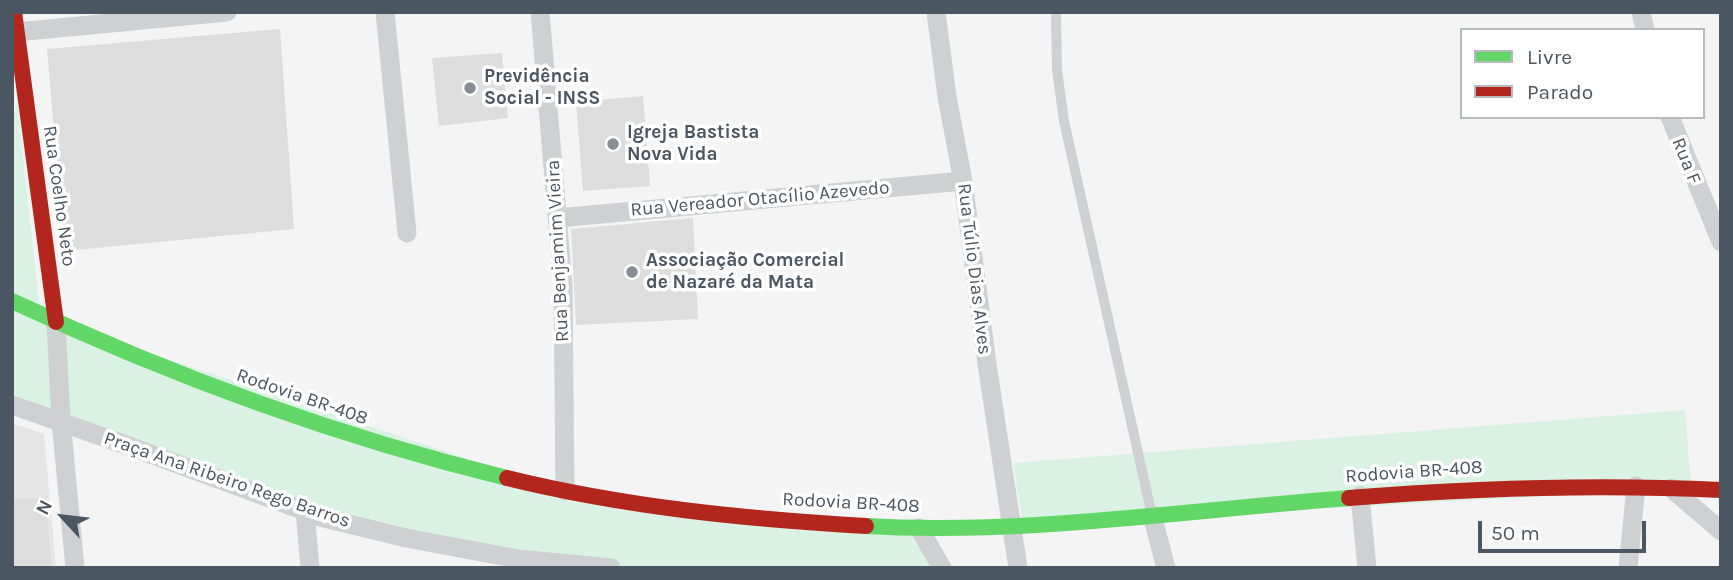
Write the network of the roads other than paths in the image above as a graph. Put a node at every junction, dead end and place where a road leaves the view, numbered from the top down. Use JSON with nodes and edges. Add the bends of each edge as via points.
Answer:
{"nodes":[{"id":1,"x":14,"y":12,"type":"edge"},
{"id":2,"x":227,"y":12,"type":"edge"},
{"id":3,"x":386,"y":12,"type":"edge"},
{"id":4,"x":540,"y":12,"type":"edge"},
{"id":5,"x":936,"y":12,"type":"edge"},
{"id":6,"x":1056,"y":12,"type":"edge"},
{"id":7,"x":16,"y":32,"type":"junction"},
{"id":8,"x":21,"y":76,"type":"junction"},
{"id":9,"x":12,"y":102,"type":"edge"},
{"id":10,"x":1671,"y":119,"type":"edge"},
{"id":11,"x":963,"y":181,"type":"junction"},
{"id":12,"x":558,"y":218,"type":"junction"},
{"id":13,"x":407,"y":233,"type":"dead end"},
{"id":14,"x":1721,"y":242,"type":"edge"},
{"id":15,"x":12,"y":301,"type":"edge"},
{"id":16,"x":56,"y":322,"type":"junction"},
{"id":17,"x":12,"y":405,"type":"edge"},
{"id":18,"x":61,"y":421,"type":"junction"},
{"id":19,"x":1636,"y":486,"type":"junction"},
{"id":20,"x":1668,"y":486,"type":"junction"},
{"id":21,"x":1721,"y":490,"type":"edge"},
{"id":22,"x":565,"y":491,"type":"junction"},
{"id":23,"x":1360,"y":496,"type":"junction"},
{"id":24,"x":306,"y":511,"type":"junction"},
{"id":25,"x":1152,"y":515,"type":"junction"},
{"id":26,"x":1012,"y":526,"type":"junction"},
{"id":27,"x":919,"y":528,"type":"junction"},
{"id":28,"x":1721,"y":531,"type":"edge"},
{"id":29,"x":551,"y":565,"type":"edge"},
{"id":30,"x":75,"y":568,"type":"edge"},
{"id":31,"x":310,"y":568,"type":"edge"},
{"id":32,"x":611,"y":568,"type":"edge"},
{"id":33,"x":942,"y":568,"type":"edge"},
{"id":34,"x":1018,"y":568,"type":"edge"},
{"id":35,"x":1166,"y":568,"type":"edge"},
{"id":36,"x":1367,"y":568,"type":"edge"},
{"id":37,"x":1628,"y":568,"type":"edge"}],
"edges":[{"from":1,"to":7,"type":"main road","name":"Rua Coelho Neto"},
{"from":2,"to":7,"type":"street"},
{"from":3,"to":13,"type":"street"},
{"from":4,"to":12,"type":"street","name":"Rua Benjamim Vieira"},
{"from":5,"to":11,"type":"street","name":"Rua Túlio Dias Alves"},
{"from":6,"to":25,"type":"lane","via":[[1064,121]]},
{"from":7,"to":8,"type":"main road","name":"Rua Coelho Neto"},
{"from":8,"to":9,"type":"main road","name":"Rua Coelho Neto"},
{"from":8,"to":16,"type":"main road","name":"Rua Coelho Neto"},
{"from":10,"to":14,"type":"street","name":"Rua F"},
{"from":11,"to":12,"type":"street","name":"Rua Vereador Otacílio Azevedo"},
{"from":11,"to":26,"type":"street","name":"Rua Túlio Dias Alves"},
{"from":12,"to":22,"type":"street","name":"Rua Benjamim Vieira"},
{"from":15,"to":16,"type":"main road","name":"Rodovia BR-408"},
{"from":16,"to":18,"type":"street"},
{"from":16,"to":22,"type":"main road","name":"Rodovia BR-408","via":[[144,363],[304,422],[438,462]]},
{"from":17,"to":18,"type":"street","name":"Praça Ana Ribeiro Rego Barros"},
{"from":18,"to":24,"type":"street","name":"Praça Ana Ribeiro Rego Barros"},
{"from":18,"to":30,"type":"street"},
{"from":19,"to":20,"type":"main road","name":"Rodovia BR-408"},
{"from":19,"to":23,"type":"main road","name":"Rodovia BR-408","via":[[1536,486]]},
{"from":19,"to":37,"type":"street"},
{"from":20,"to":21,"type":"main road","name":"Rodovia BR-408"},
{"from":20,"to":28,"type":"street"},
{"from":22,"to":27,"type":"main road","name":"Rodovia BR-408","via":[[703,513]]},
{"from":23,"to":25,"type":"main road","name":"Rodovia BR-408"},
{"from":23,"to":36,"type":"street"},
{"from":24,"to":29,"type":"street","name":"Praça Ana Ribeiro Rego Barros","via":[[406,538]]},
{"from":24,"to":31,"type":"street"},
{"from":25,"to":26,"type":"main road","name":"Rodovia BR-408"},
{"from":25,"to":35,"type":"street"},
{"from":26,"to":27,"type":"main road","name":"Rodovia BR-408"},
{"from":26,"to":34,"type":"street","name":"Rua Túlio Dias Alves"},
{"from":27,"to":33,"type":"street"},
{"from":29,"to":32,"type":"street","name":"Praça Ana Ribeiro Rego Barros"}]}
